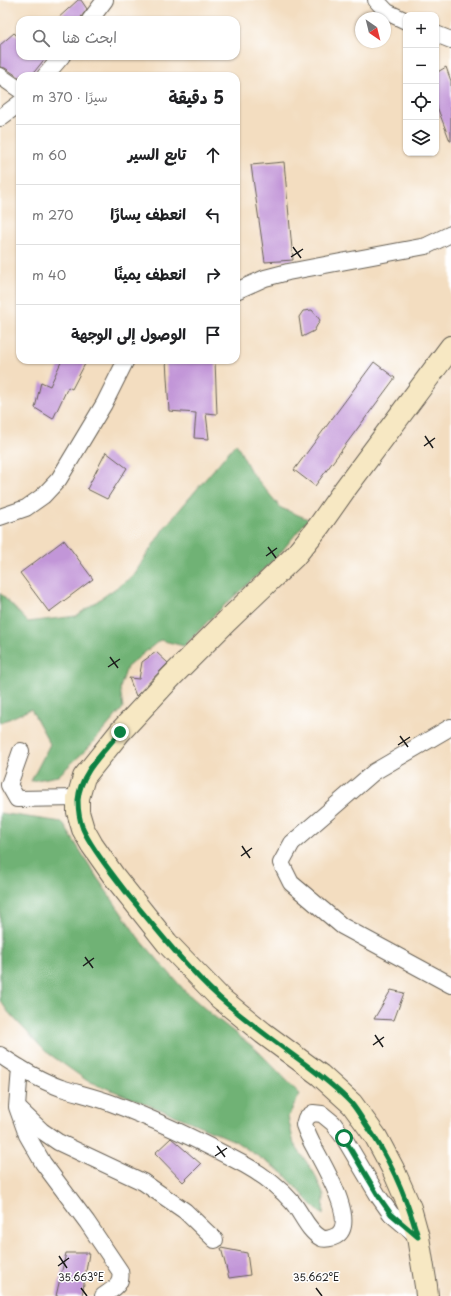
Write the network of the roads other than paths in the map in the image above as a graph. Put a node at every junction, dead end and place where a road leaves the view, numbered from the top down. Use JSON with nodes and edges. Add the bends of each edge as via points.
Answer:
{"nodes":[{"id":1,"x":105,"y":0,"type":"edge"},
{"id":2,"x":376,"y":0,"type":"edge"},
{"id":3,"x":93,"y":16,"type":"edge"},
{"id":4,"x":403,"y":20,"type":"edge"},
{"id":5,"x":439,"y":35,"type":"edge"},
{"id":6,"x":451,"y":40,"type":"edge"},
{"id":7,"x":59,"y":60,"type":"edge"},
{"id":8,"x":48,"y":72,"type":"edge"},
{"id":9,"x":0,"y":76,"type":"edge"},
{"id":10,"x":16,"y":87,"type":"edge"},
{"id":11,"x":16,"y":106,"type":"edge"},
{"id":12,"x":0,"y":118,"type":"edge"},
{"id":13,"x":451,"y":234,"type":"edge"},
{"id":14,"x":240,"y":289,"type":"edge"},
{"id":15,"x":451,"y":347,"type":"edge"},
{"id":16,"x":124,"y":364,"type":"edge"},
{"id":17,"x":0,"y":517,"type":"edge"},
{"id":18,"x":451,"y":727,"type":"edge"},
{"id":19,"x":21,"y":751,"type":"dead end"},
{"id":20,"x":78,"y":798,"type":"junction"},
{"id":21,"x":451,"y":985,"type":"edge"},
{"id":22,"x":0,"y":1055,"type":"edge"},
{"id":23,"x":20,"y":1068,"type":"junction"},
{"id":24,"x":16,"y":1107,"type":"junction"},
{"id":25,"x":418,"y":1237,"type":"junction"},
{"id":26,"x":215,"y":1240,"type":"dead end"},
{"id":27,"x":103,"y":1296,"type":"edge"},
{"id":28,"x":426,"y":1296,"type":"edge"}],
"edges":[{"from":1,"to":3,"type":"street"},
{"from":2,"to":4,"type":"street","via":[[387,12]]},
{"from":5,"to":6,"type":"street"},
{"from":7,"to":8,"type":"street"},
{"from":9,"to":10,"type":"street"},
{"from":11,"to":12,"type":"street"},
{"from":13,"to":14,"type":"street","via":[[426,246],[288,272],[265,278]]},
{"from":15,"to":20,"type":"main road","via":[[295,556],[221,626],[120,732],[84,777]]},
{"from":16,"to":17,"type":"street","via":[[104,404],[59,479],[43,496],[26,508]]},
{"from":18,"to":21,"type":"street","via":[[374,772],[292,843],[280,863],[291,883],[342,926]]},
{"from":19,"to":20,"type":"street","via":[[9,785],[17,799]]},
{"from":20,"to":25,"type":"main road","via":[[78,812],[83,829],[92,845],[167,943],[220,998],[320,1075],[352,1104],[376,1137],[394,1169],[410,1208]]},
{"from":22,"to":23,"type":"street"},
{"from":23,"to":24,"type":"street"},
{"from":23,"to":25,"type":"street","via":[[60,1087],[110,1102],[157,1121],[259,1172],[293,1203],[315,1234],[330,1238],[338,1235],[342,1227],[340,1204],[334,1186],[304,1125],[306,1118],[313,1113],[322,1114],[333,1123],[344,1138],[391,1214]]},
{"from":24,"to":26,"type":"street","via":[[58,1142],[143,1182],[185,1211]]},
{"from":24,"to":27,"type":"street","via":[[27,1135],[43,1163],[120,1271],[119,1284]]},
{"from":25,"to":28,"type":"main road"}]}
